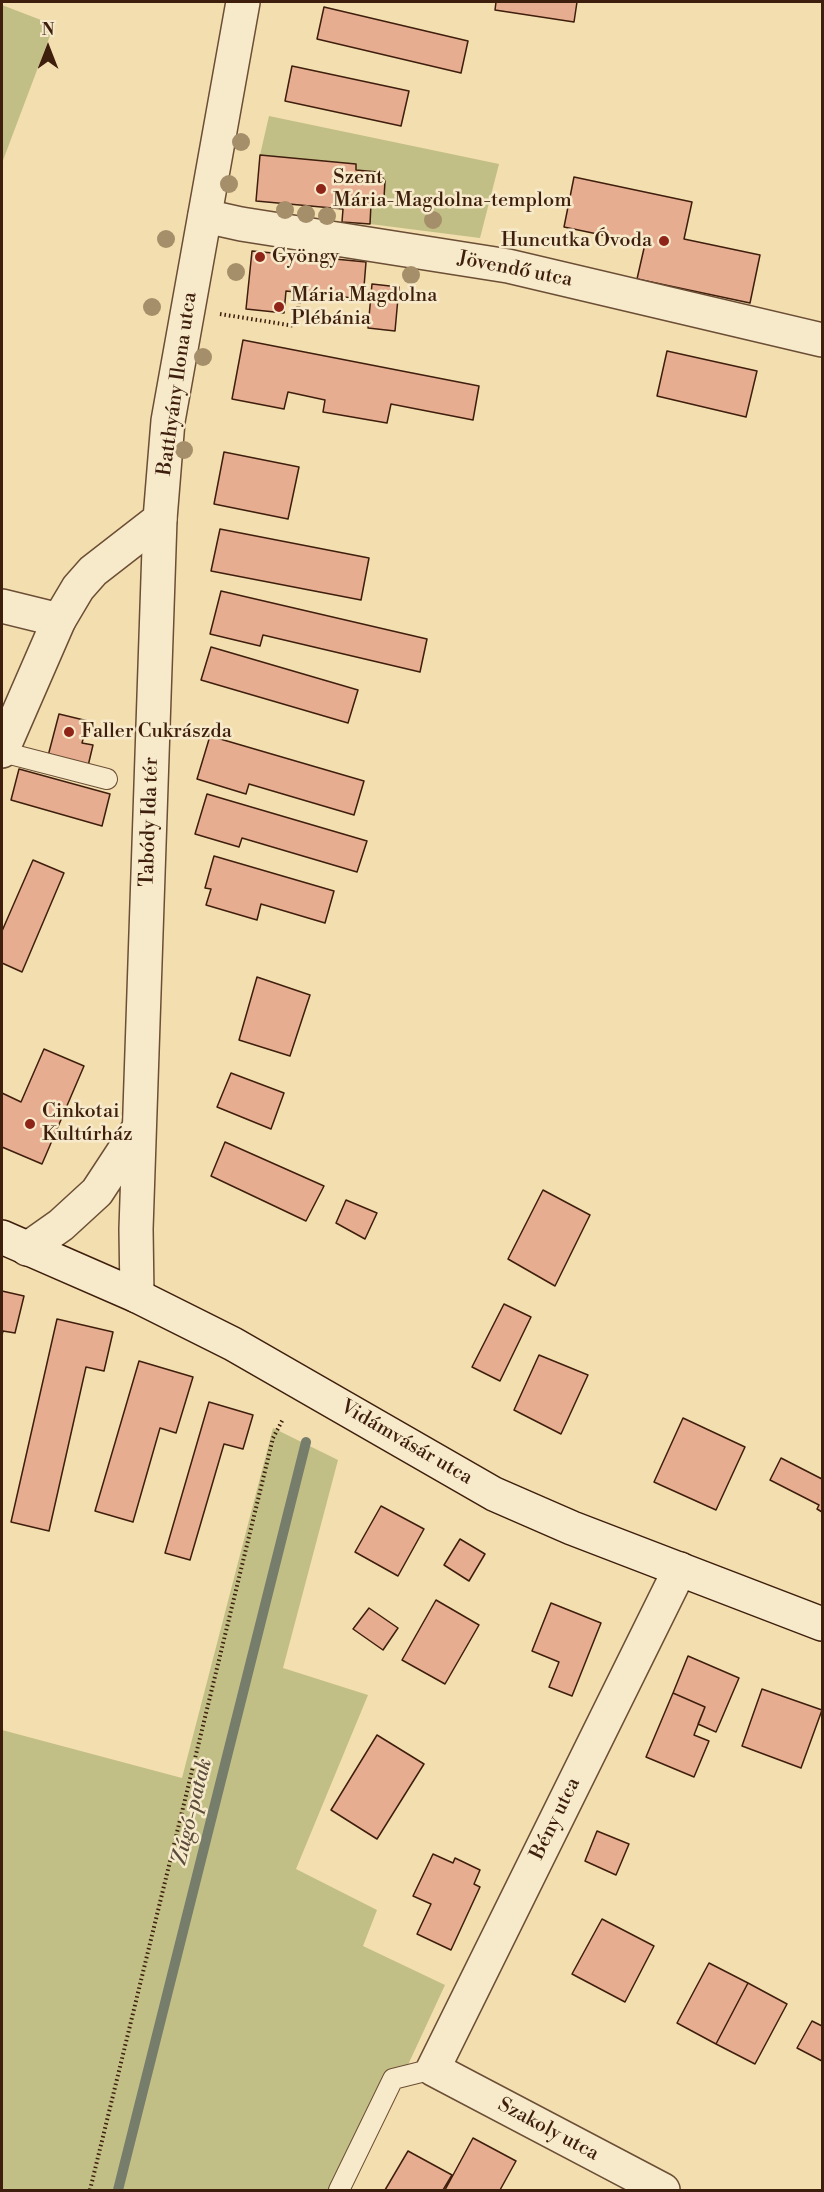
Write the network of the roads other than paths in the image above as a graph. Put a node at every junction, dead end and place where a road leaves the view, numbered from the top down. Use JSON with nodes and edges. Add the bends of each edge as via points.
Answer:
{"nodes":[{"id":1,"x":243,"y":2,"type":"edge"},
{"id":2,"x":205,"y":216,"type":"junction"},
{"id":3,"x":822,"y":340,"type":"edge"},
{"id":4,"x":160,"y":519,"type":"junction"},
{"id":5,"x":2,"y":606,"type":"edge"},
{"id":6,"x":59,"y":620,"type":"junction"},
{"id":7,"x":2,"y":751,"type":"edge"},
{"id":8,"x":107,"y":779,"type":"dead end"},
{"id":9,"x":140,"y":1126,"type":"junction"},
{"id":10,"x":14,"y":1243,"type":"edge"},
{"id":11,"x":137,"y":1296,"type":"junction"},
{"id":12,"x":680,"y":1569,"type":"junction"},
{"id":13,"x":822,"y":1624,"type":"edge"},
{"id":14,"x":433,"y":2069,"type":"junction"},
{"id":15,"x":339,"y":2190,"type":"edge"},
{"id":16,"x":663,"y":2190,"type":"edge"}],
"edges":[{"from":1,"to":2,"type":"street","name":"Batthyány Ilona utca"},
{"from":2,"to":3,"type":"street","name":"Jövendő utca","via":[[508,266]]},
{"from":2,"to":4,"type":"street","name":"Batthyány Ilona utca","via":[[168,421]]},
{"from":4,"to":6,"type":"street","via":[[93,571]]},
{"from":4,"to":9,"type":"street","name":"Tabódy Ida tér"},
{"from":5,"to":6,"type":"street"},
{"from":6,"to":7,"type":"street"},
{"from":7,"to":8,"type":"lane"},
{"from":9,"to":10,"type":"street","via":[[97,1192],[62,1225]]},
{"from":9,"to":11,"type":"street","name":"Tabódy Ida tér"},
{"from":10,"to":11,"type":"street","name":"Vidámvásár utca"},
{"from":11,"to":12,"type":"street","name":"Vidámvásár utca","via":[[310,1386],[494,1494]]},
{"from":12,"to":13,"type":"street","name":"Vidámvásár utca"},
{"from":12,"to":14,"type":"street","name":"Bény utca"},
{"from":14,"to":15,"type":"lane","via":[[393,2079]]},
{"from":14,"to":16,"type":"street","name":"Szakoly utca"}]}
